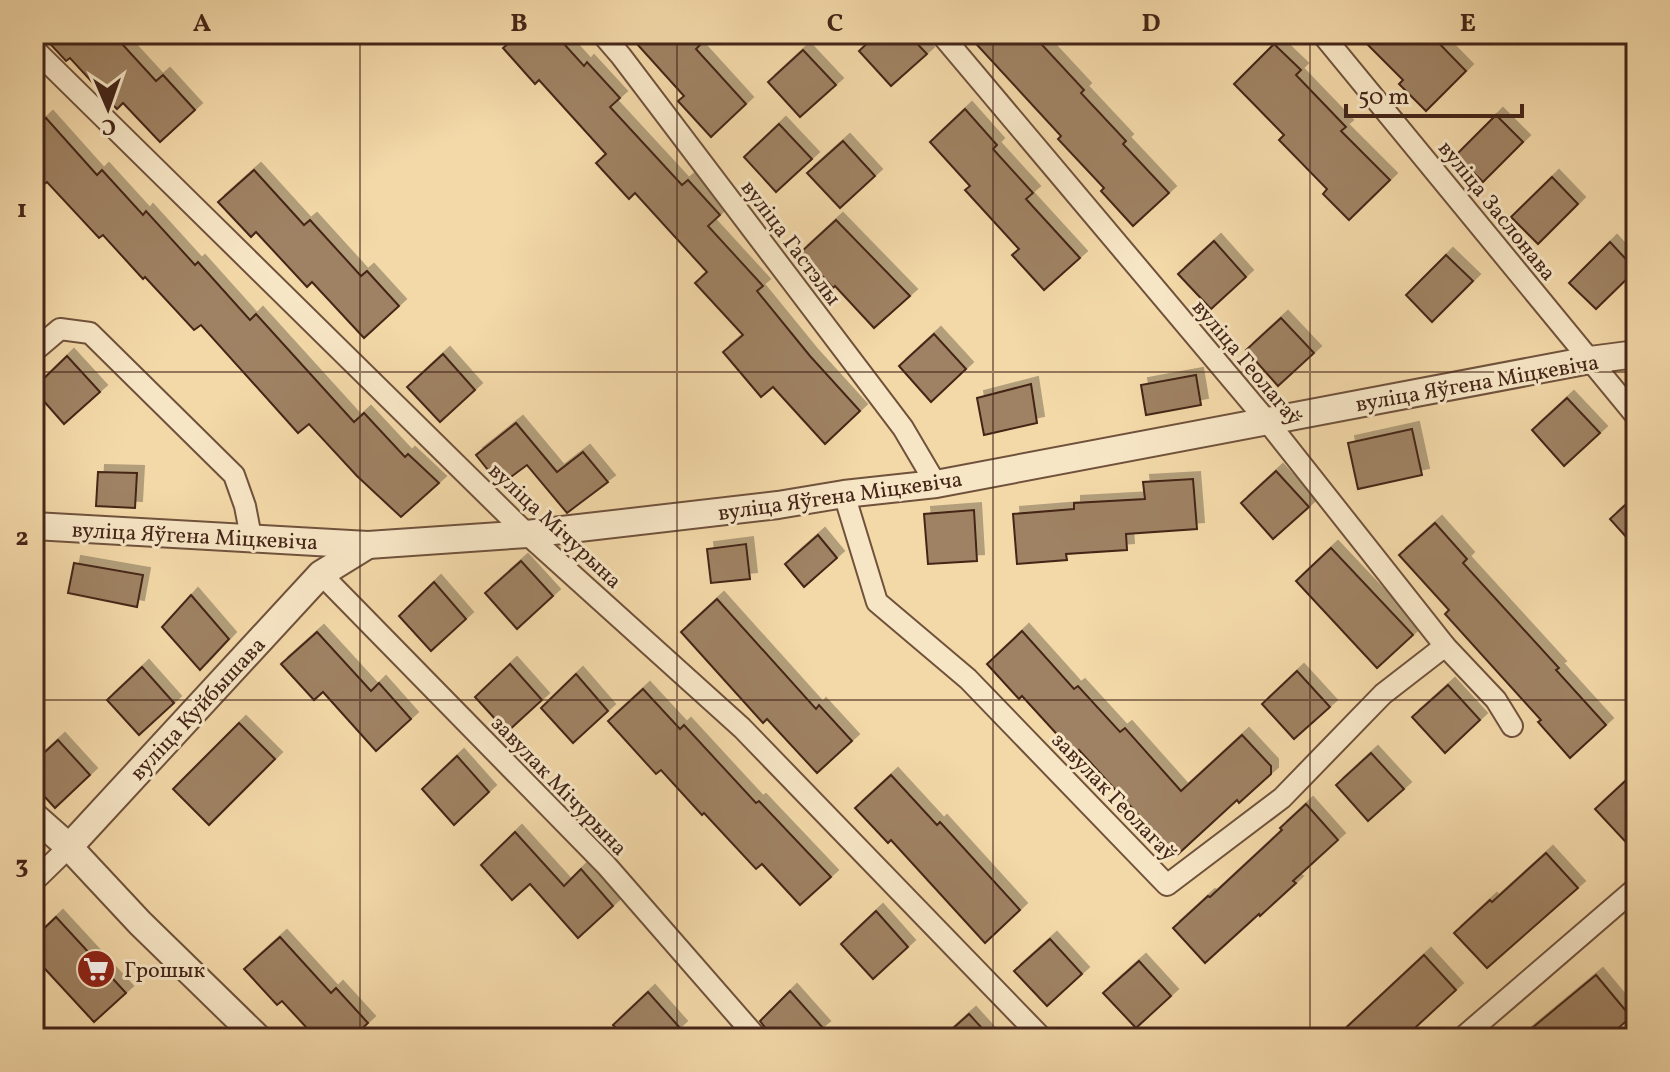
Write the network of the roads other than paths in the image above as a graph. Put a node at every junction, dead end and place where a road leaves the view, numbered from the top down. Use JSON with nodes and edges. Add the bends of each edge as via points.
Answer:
{"nodes":[{"id":1,"x":602,"y":34,"type":"edge"},
{"id":2,"x":941,"y":34,"type":"edge"},
{"id":3,"x":1322,"y":34,"type":"edge"},
{"id":4,"x":34,"y":49,"type":"edge"},
{"id":5,"x":34,"y":351,"type":"edge"},
{"id":6,"x":1636,"y":354,"type":"edge"},
{"id":7,"x":1590,"y":360,"type":"junction"},
{"id":8,"x":1636,"y":416,"type":"edge"},
{"id":9,"x":1267,"y":421,"type":"junction"},
{"id":10,"x":936,"y":484,"type":"junction"},
{"id":11,"x":844,"y":494,"type":"junction"},
{"id":12,"x":34,"y":526,"type":"edge"},
{"id":13,"x":527,"y":534,"type":"junction"},
{"id":14,"x":251,"y":537,"type":"junction"},
{"id":15,"x":368,"y":545,"type":"junction"},
{"id":16,"x":321,"y":574,"type":"junction"},
{"id":17,"x":1445,"y":646,"type":"junction"},
{"id":18,"x":1512,"y":726,"type":"dead end"},
{"id":19,"x":34,"y":816,"type":"edge"},
{"id":20,"x":69,"y":847,"type":"junction"},
{"id":21,"x":34,"y":881,"type":"edge"},
{"id":22,"x":1636,"y":888,"type":"edge"},
{"id":23,"x":258,"y":1038,"type":"edge"},
{"id":24,"x":757,"y":1038,"type":"edge"},
{"id":25,"x":1042,"y":1038,"type":"edge"},
{"id":26,"x":1462,"y":1038,"type":"edge"}],
"edges":[{"from":1,"to":10,"type":"street","name":"вуліца Гастэлы","via":[[903,428]]},
{"from":2,"to":9,"type":"street","name":"вуліца Геолагаў"},
{"from":3,"to":7,"type":"street","name":"вуліца Заслонава"},
{"from":4,"to":13,"type":"street","name":"вуліца Мічурына"},
{"from":5,"to":14,"type":"street","via":[[60,329],[90,333],[234,475]]},
{"from":6,"to":7,"type":"street","name":"вуліца Яўгена Міцкевіча"},
{"from":7,"to":8,"type":"street","name":"вуліца Заслонава"},
{"from":7,"to":9,"type":"street","name":"вуліца Яўгена Міцкевіча"},
{"from":9,"to":10,"type":"street","name":"вуліца Яўгена Міцкевіча"},
{"from":9,"to":17,"type":"street","name":"вуліца Геолагаў"},
{"from":10,"to":11,"type":"street","name":"вуліца Яўгена Міцкевіча"},
{"from":11,"to":13,"type":"street","name":"вуліца Яўгена Міцкевіча"},
{"from":11,"to":17,"type":"street","name":"завулак Геолагаў","via":[[877,602],[968,679],[1167,885],[1282,798],[1383,694]]},
{"from":12,"to":14,"type":"street","name":"вуліца Яўгена Міцкевіча"},
{"from":13,"to":15,"type":"street","name":"вуліца Яўгена Міцкевіча"},
{"from":13,"to":25,"type":"street","name":"вуліца Мічурына","via":[[742,728]]},
{"from":14,"to":15,"type":"street","name":"вуліца Яўгена Міцкевіча"},
{"from":15,"to":16,"type":"street","name":"вуліца Куйбышава"},
{"from":16,"to":20,"type":"street","name":"вуліца Куйбышава"},
{"from":16,"to":24,"type":"street","name":"завулак Мічурына","via":[[606,865]]},
{"from":17,"to":18,"type":"street","name":"вуліца Геолагаў","via":[[1496,700]]},
{"from":19,"to":20,"type":"street"},
{"from":20,"to":21,"type":"street","name":"вуліца Куйбышава"},
{"from":20,"to":23,"type":"street"},
{"from":22,"to":26,"type":"street"}]}
